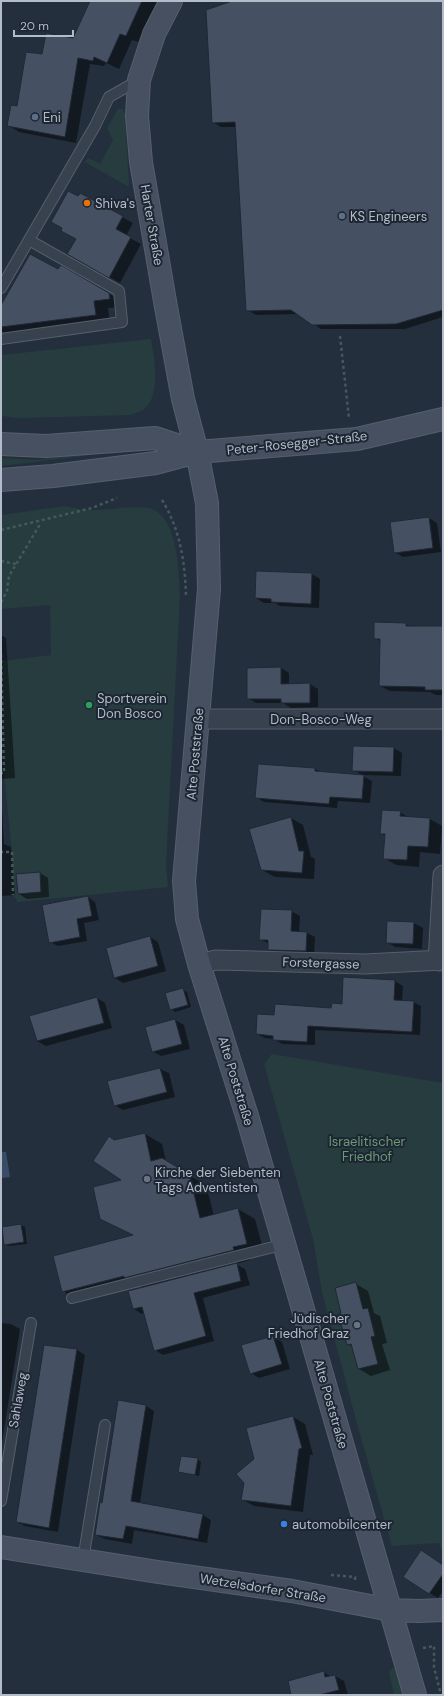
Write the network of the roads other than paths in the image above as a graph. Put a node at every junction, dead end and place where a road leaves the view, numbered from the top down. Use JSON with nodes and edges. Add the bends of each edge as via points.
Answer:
{"nodes":[{"id":1,"x":171,"y":1,"type":"edge"},
{"id":2,"x":139,"y":80,"type":"junction"},
{"id":3,"x":29,"y":240,"type":"junction"},
{"id":4,"x":1,"y":288,"type":"edge"},
{"id":5,"x":1,"y":339,"type":"edge"},
{"id":6,"x":443,"y":419,"type":"edge"},
{"id":7,"x":1,"y":444,"type":"edge"},
{"id":8,"x":197,"y":452,"type":"junction"},
{"id":9,"x":36,"y":478,"type":"junction"},
{"id":10,"x":1,"y":480,"type":"edge"},
{"id":11,"x":1,"y":489,"type":"edge"},
{"id":12,"x":198,"y":719,"type":"junction"},
{"id":13,"x":443,"y":719,"type":"edge"},
{"id":14,"x":443,"y":875,"type":"edge"},
{"id":15,"x":440,"y":960,"type":"edge"},
{"id":16,"x":199,"y":964,"type":"junction"},
{"id":17,"x":285,"y":1244,"type":"junction"},
{"id":18,"x":72,"y":1298,"type":"dead end"},
{"id":19,"x":31,"y":1323,"type":"dead end"},
{"id":20,"x":105,"y":1425,"type":"dead end"},
{"id":21,"x":1,"y":1501,"type":"edge"},
{"id":22,"x":1,"y":1547,"type":"edge"},
{"id":23,"x":83,"y":1560,"type":"junction"},
{"id":24,"x":391,"y":1610,"type":"junction"},
{"id":25,"x":443,"y":1610,"type":"edge"},
{"id":26,"x":415,"y":1695,"type":"edge"}],
"edges":[{"from":1,"to":2,"type":"main road","name":"Harter Straße","via":[[154,34]]},
{"from":2,"to":3,"type":"lane","via":[[109,97],[96,126]]},
{"from":2,"to":8,"type":"main road","name":"Harter Straße","via":[[137,116],[141,162],[183,399]]},
{"from":3,"to":4,"type":"lane"},
{"from":3,"to":5,"type":"lane","via":[[119,291],[122,322]]},
{"from":6,"to":8,"type":"main road","name":"Peter-Rosegger-Straße","via":[[357,439]]},
{"from":7,"to":8,"type":"main road","name":"Peter-Rosegger-Straße","via":[[46,446],[155,438]]},
{"from":8,"to":9,"type":"main road","name":"Peter-Rosegger-Straße","via":[[156,463]]},
{"from":8,"to":12,"type":"main road","name":"Alte Poststraße","via":[[207,503],[209,589]]},
{"from":9,"to":10,"type":"main road","name":"Peter-Rosegger-Straße"},
{"from":9,"to":11,"type":"main road"},
{"from":12,"to":13,"type":"street","name":"Don-Bosco-Weg"},
{"from":12,"to":16,"type":"main road","name":"Alte Poststraße","via":[[184,881],[187,919]]},
{"from":14,"to":15,"type":"street"},
{"from":15,"to":16,"type":"street","name":"Forstergasse","via":[[365,964],[216,960]]},
{"from":16,"to":17,"type":"main road","name":"Alte Poststraße"},
{"from":17,"to":18,"type":"lane"},
{"from":17,"to":24,"type":"main road","name":"Alte Poststraße"},
{"from":19,"to":21,"type":"lane","name":"Sahlaweg"},
{"from":20,"to":23,"type":"lane"},
{"from":22,"to":23,"type":"main road","name":"Wetzelsdorfer Straße"},
{"from":23,"to":24,"type":"main road","name":"Wetzelsdorfer Straße","via":[[292,1591]]},
{"from":24,"to":25,"type":"main road","name":"Wetzelsdorfer Straße"},
{"from":24,"to":26,"type":"main road","name":"Alte Poststraße"}]}
